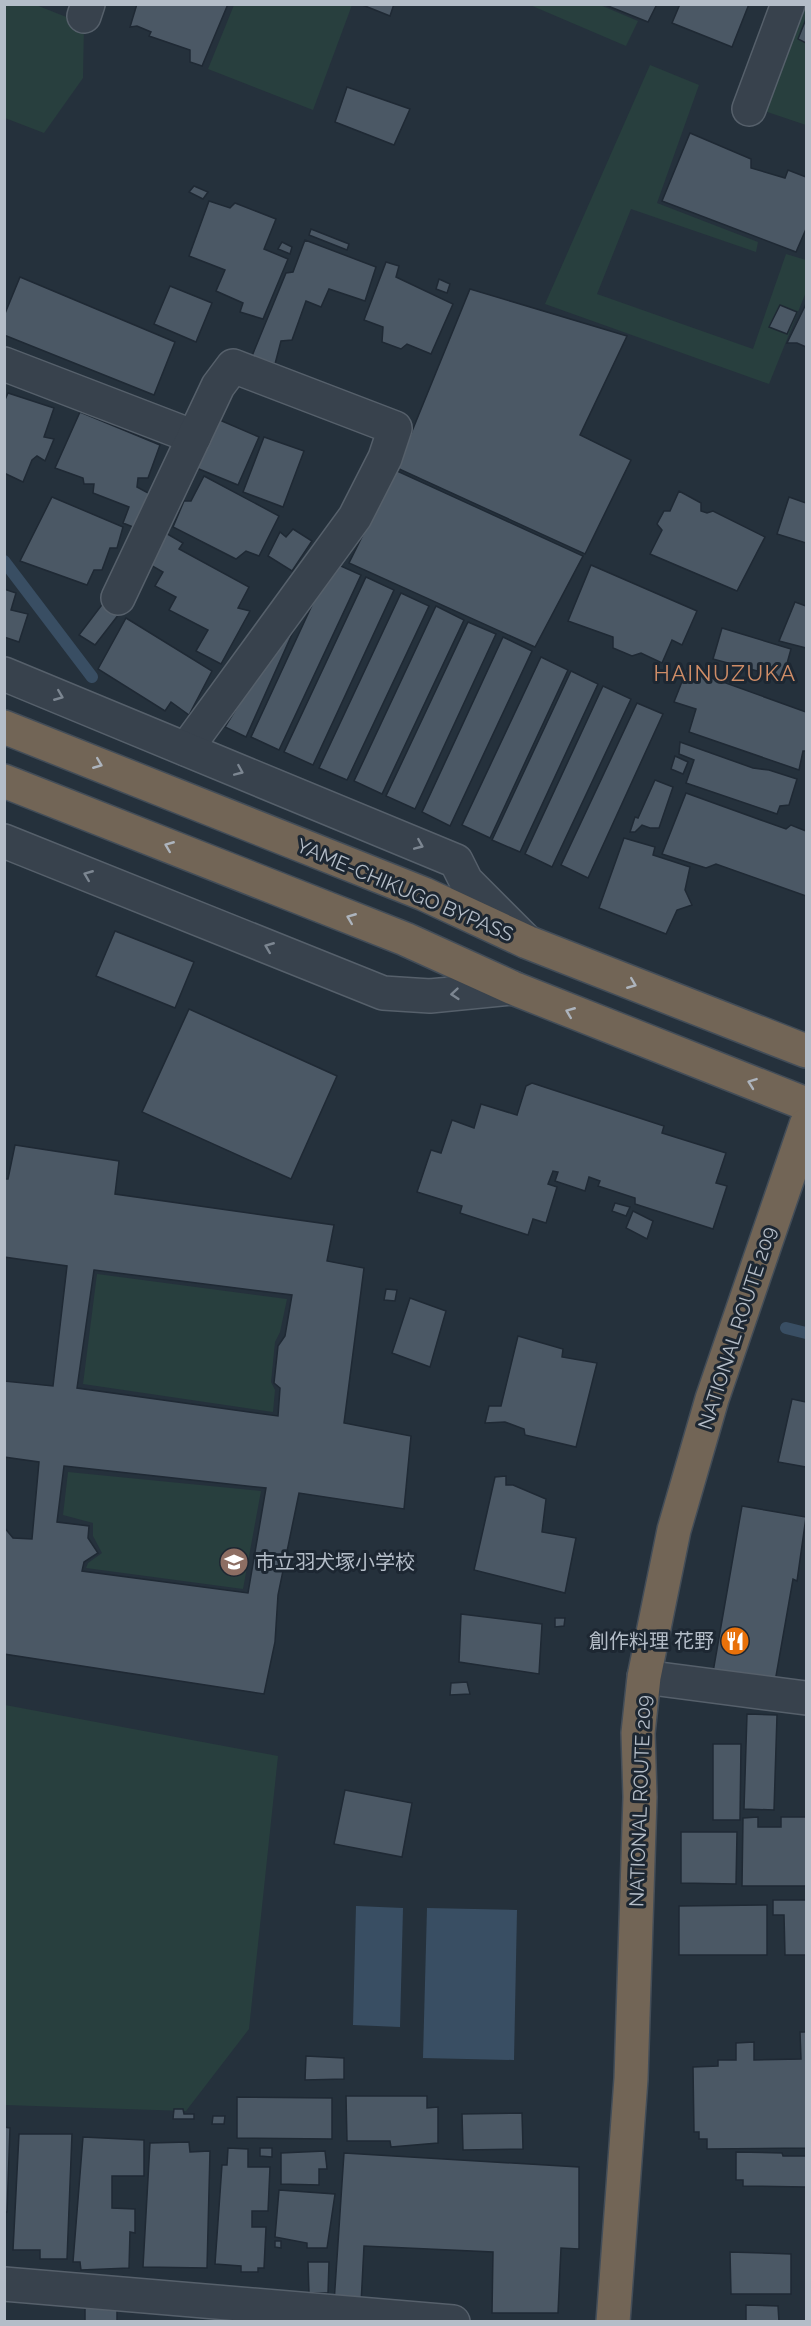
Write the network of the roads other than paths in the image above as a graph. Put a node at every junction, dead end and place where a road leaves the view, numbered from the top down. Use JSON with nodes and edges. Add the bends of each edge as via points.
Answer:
{"nodes":[{"id":1,"x":788,"y":4,"type":"edge"},
{"id":2,"x":749,"y":109,"type":"dead end"},
{"id":3,"x":4,"y":363,"type":"edge"},
{"id":4,"x":194,"y":437,"type":"junction"},
{"id":5,"x":118,"y":598,"type":"dead end"},
{"id":6,"x":4,"y":674,"type":"edge"},
{"id":7,"x":4,"y":727,"type":"edge"},
{"id":8,"x":186,"y":749,"type":"junction"},
{"id":9,"x":4,"y":781,"type":"edge"},
{"id":10,"x":4,"y":841,"type":"edge"},
{"id":11,"x":527,"y":942,"type":"junction"},
{"id":12,"x":513,"y":988,"type":"junction"},
{"id":13,"x":807,"y":1051,"type":"edge"},
{"id":14,"x":807,"y":1104,"type":"edge"},
{"id":15,"x":807,"y":1125,"type":"edge"},
{"id":16,"x":644,"y":1677,"type":"junction"},
{"id":17,"x":807,"y":1698,"type":"edge"},
{"id":18,"x":4,"y":2284,"type":"edge"},
{"id":19,"x":453,"y":2322,"type":"edge"},
{"id":20,"x":613,"y":2322,"type":"edge"}],
"edges":[{"from":1,"to":2,"type":"street"},
{"from":3,"to":4,"type":"street"},
{"from":4,"to":5,"type":"street"},
{"from":4,"to":8,"type":"street","via":[[218,386],[233,366],[395,428],[385,458],[355,517]]},
{"from":6,"to":8,"type":"street","one_way":true},
{"from":7,"to":11,"type":"highway","name":"YAME-CHIKUGO BYPASS","one_way":true,"via":[[424,894]]},
{"from":8,"to":11,"type":"street","one_way":true,"via":[[456,861],[466,880]]},
{"from":12,"to":9,"type":"highway","one_way":true,"via":[[405,939]]},
{"from":12,"to":10,"type":"street","one_way":true,"via":[[430,996],[383,993]]},
{"from":11,"to":13,"type":"highway","name":"YAME-CHIKUGO BYPASS","one_way":true},
{"from":14,"to":12,"type":"highway","one_way":true},
{"from":15,"to":16,"type":"highway","name":"NATIONAL ROUTE 209","via":[[712,1399],[674,1530]]},
{"from":16,"to":17,"type":"street"},
{"from":16,"to":20,"type":"highway","name":"NATIONAL ROUTE 209","via":[[638,1733],[640,1797],[631,2079]]},
{"from":18,"to":19,"type":"street"}]}
